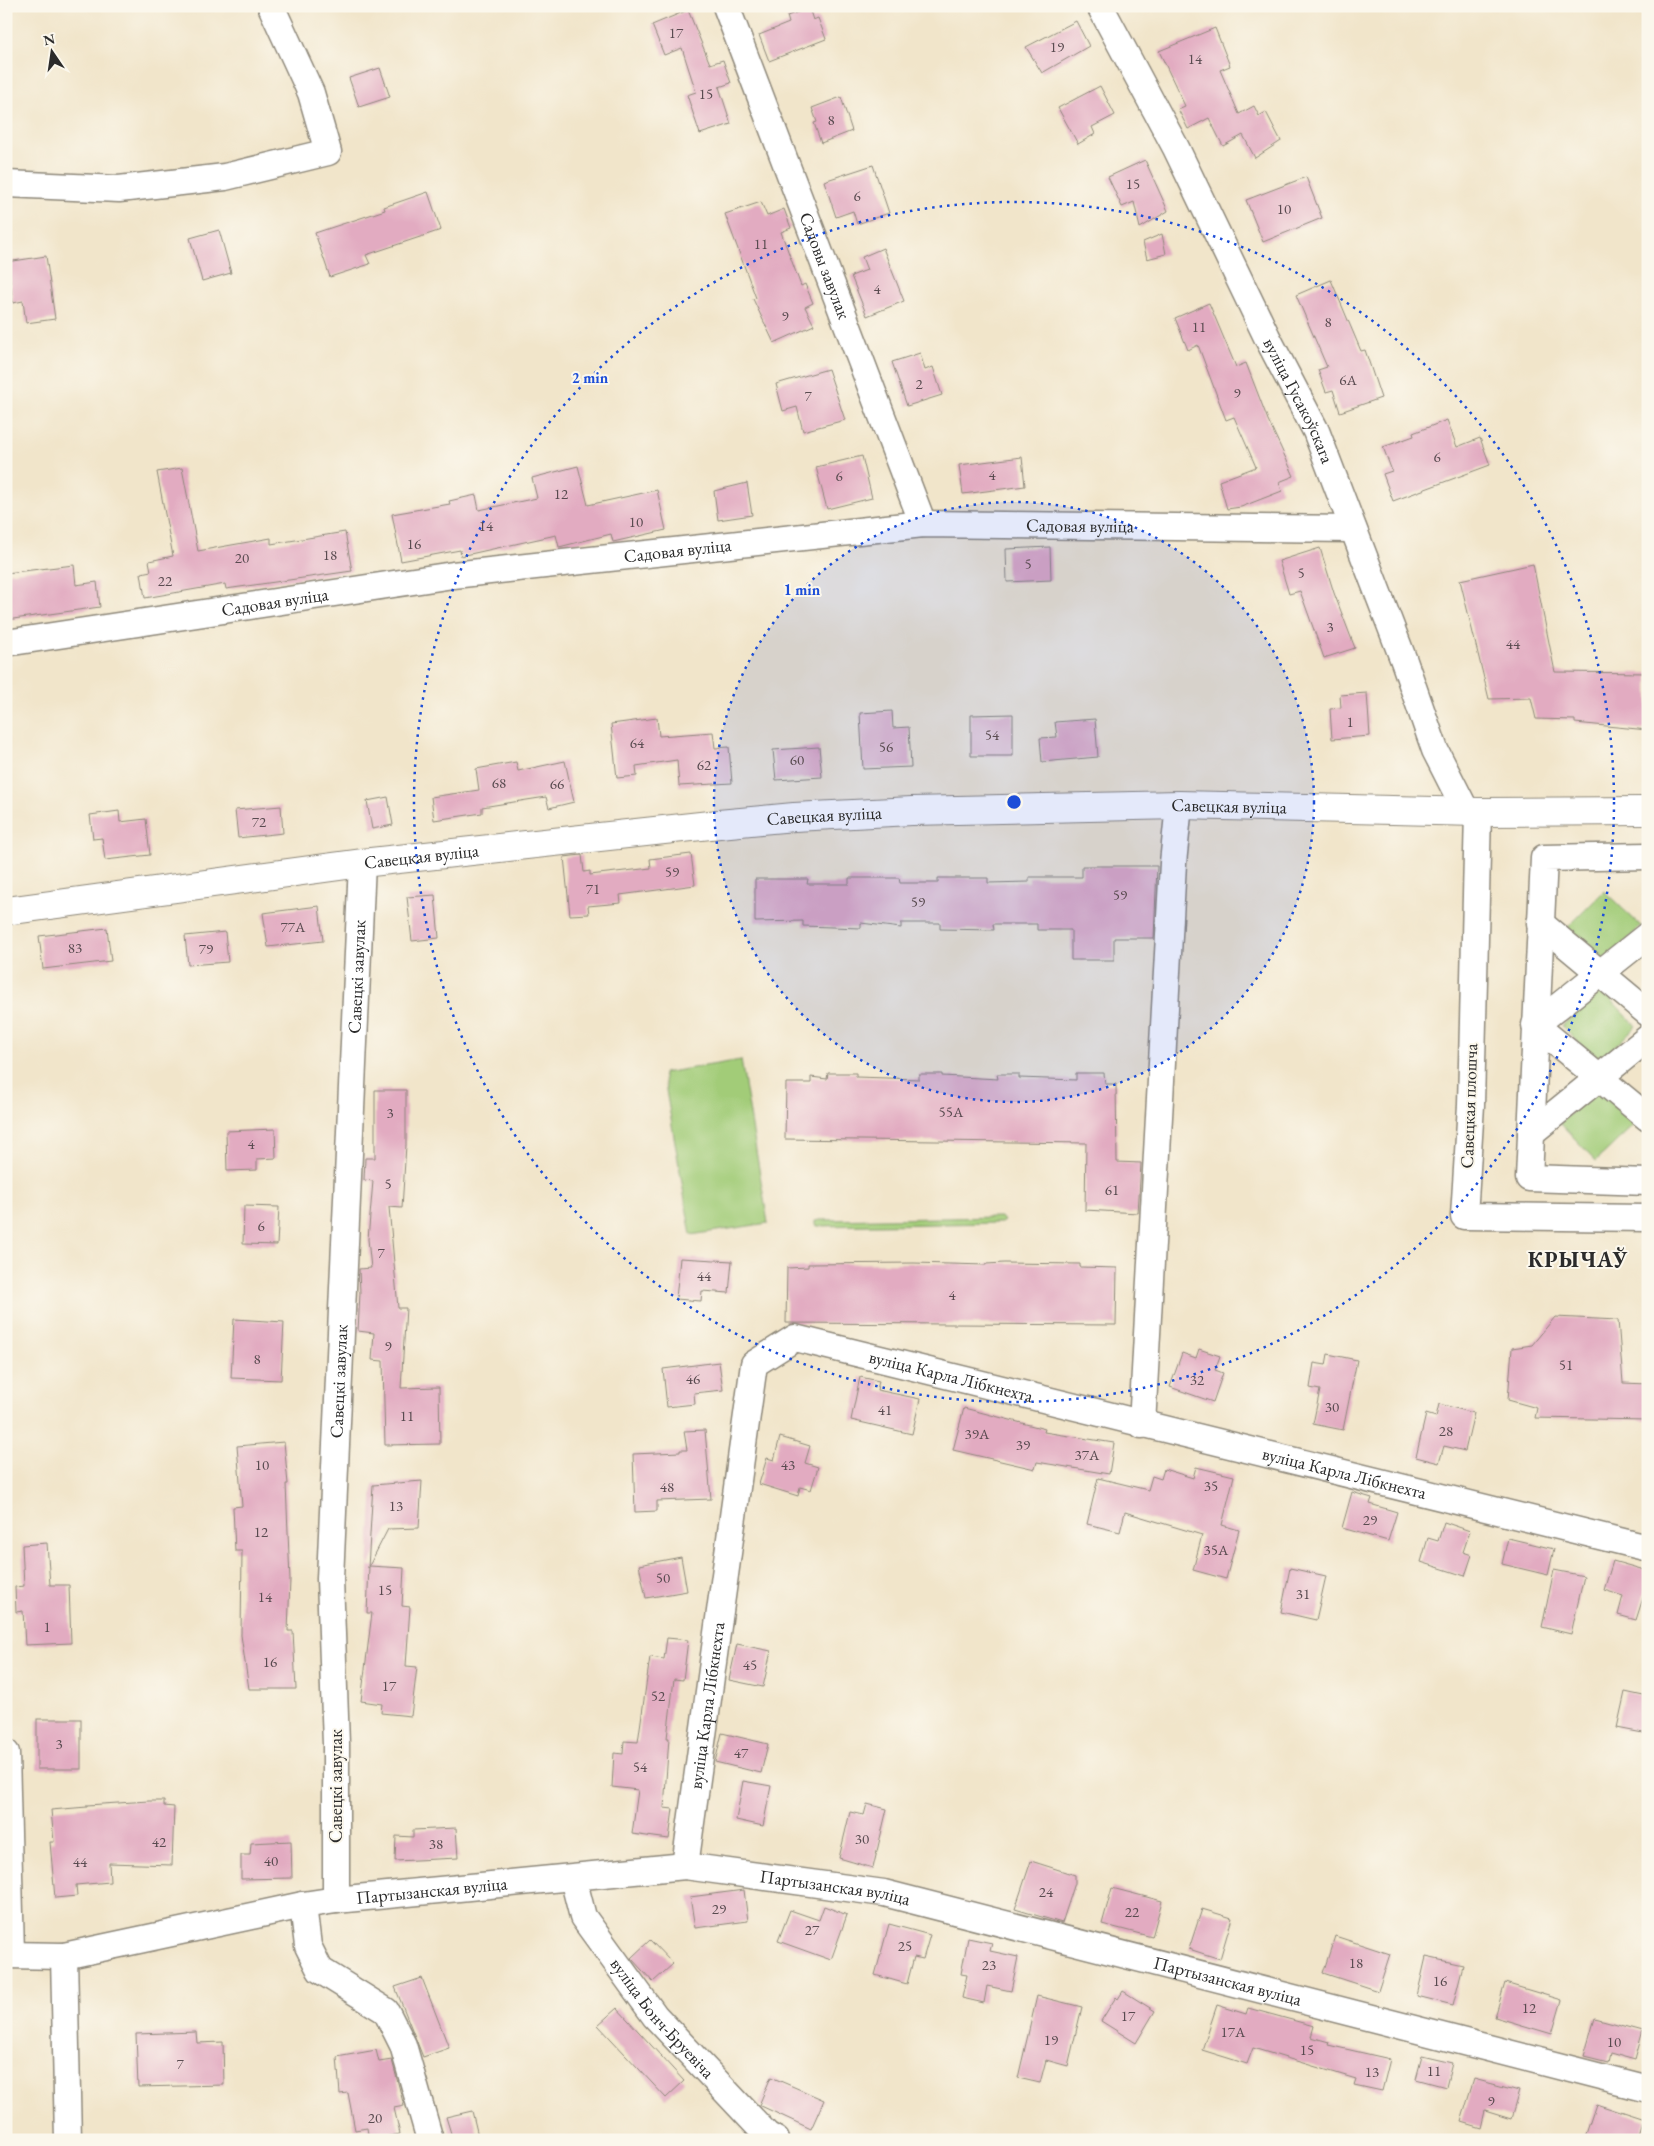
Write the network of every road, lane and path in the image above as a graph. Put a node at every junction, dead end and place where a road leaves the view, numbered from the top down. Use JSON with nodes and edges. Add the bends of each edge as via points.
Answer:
{"nodes":[{"id":1,"x":271,"y":6,"type":"edge"},
{"id":2,"x":726,"y":6,"type":"edge"},
{"id":3,"x":1100,"y":6,"type":"edge"},
{"id":4,"x":6,"y":184,"type":"edge"},
{"id":5,"x":923,"y":524,"type":"junction"},
{"id":6,"x":1353,"y":529,"type":"junction"},
{"id":7,"x":6,"y":643,"type":"edge"},
{"id":8,"x":1179,"y":805,"type":"junction"},
{"id":9,"x":1648,"y":811,"type":"edge"},
{"id":10,"x":1472,"y":812,"type":"junction"},
{"id":11,"x":1648,"y":856,"type":"edge"},
{"id":12,"x":362,"y":863,"type":"junction"},
{"id":13,"x":6,"y":911,"type":"edge"},
{"id":14,"x":1540,"y":923,"type":"junction"},
{"id":15,"x":1648,"y":934,"type":"edge"},
{"id":16,"x":1600,"y":973,"type":"junction"},
{"id":17,"x":1648,"y":1013,"type":"edge"},
{"id":18,"x":1536,"y":1025,"type":"junction"},
{"id":19,"x":1648,"y":1038,"type":"edge"},
{"id":20,"x":1599,"y":1078,"type":"junction"},
{"id":21,"x":1648,"y":1118,"type":"edge"},
{"id":22,"x":1531,"y":1133,"type":"junction"},
{"id":23,"x":1648,"y":1182,"type":"edge"},
{"id":24,"x":1648,"y":1218,"type":"edge"},
{"id":25,"x":1142,"y":1425,"type":"junction"},
{"id":26,"x":1648,"y":1548,"type":"edge"},
{"id":27,"x":6,"y":1753,"type":"edge"},
{"id":28,"x":685,"y":1866,"type":"junction"},
{"id":29,"x":573,"y":1878,"type":"junction"},
{"id":30,"x":336,"y":1900,"type":"junction"},
{"id":31,"x":303,"y":1905,"type":"junction"},
{"id":32,"x":8,"y":1954,"type":"edge"},
{"id":33,"x":64,"y":1956,"type":"junction"},
{"id":34,"x":1648,"y":2089,"type":"edge"},
{"id":35,"x":68,"y":2140,"type":"edge"},
{"id":36,"x":430,"y":2140,"type":"edge"},
{"id":37,"x":776,"y":2140,"type":"edge"}],
"edges":[{"from":1,"to":4,"type":"street","via":[[311,93],[328,152],[225,177],[119,189]]},
{"from":2,"to":5,"type":"street","name":"Садовы завулак"},
{"from":3,"to":6,"type":"street","name":"вуліца Гусакоўскага","via":[[1176,148],[1316,431]]},
{"from":5,"to":6,"type":"street","name":"Садовая вуліца"},
{"from":5,"to":7,"type":"street","name":"Садовая вуліца","via":[[453,575]]},
{"from":6,"to":10,"type":"street","name":"вуліца Гусакоўскага","via":[[1435,750]]},
{"from":8,"to":10,"type":"street","name":"Савецкая вуліца"},
{"from":8,"to":12,"type":"street","name":"Савецкая вуліца","via":[[794,817]]},
{"from":8,"to":25,"type":"street","via":[[1172,863]]},
{"from":9,"to":10,"type":"street","name":"Савецкая вуліца"},
{"from":10,"to":24,"type":"street","name":"Савецкая плошча","via":[[1470,1105],[1464,1216]]},
{"from":11,"to":14,"type":"street","via":[[1544,858]]},
{"from":12,"to":13,"type":"street","name":"Савецкая вуліца"},
{"from":12,"to":30,"type":"street","name":"Савецкі завулак","via":[[330,1579],[336,1744]]},
{"from":14,"to":16,"type":"street"},
{"from":14,"to":18,"type":"street"},
{"from":15,"to":16,"type":"street"},
{"from":16,"to":17,"type":"street"},
{"from":16,"to":18,"type":"street"},
{"from":18,"to":20,"type":"street"},
{"from":18,"to":22,"type":"street"},
{"from":19,"to":20,"type":"street"},
{"from":20,"to":21,"type":"street"},
{"from":20,"to":22,"type":"street"},
{"from":22,"to":23,"type":"street","via":[[1529,1178]]},
{"from":25,"to":26,"type":"street","name":"вуліца Карла Лібкнехта"},
{"from":25,"to":28,"type":"street","name":"вуліца Карла Лібкнехта","via":[[794,1338],[754,1364]]},
{"from":27,"to":32,"type":"street"},
{"from":28,"to":29,"type":"street","name":"Партызанская вуліца"},
{"from":28,"to":34,"type":"street","name":"Партызанская вуліца","via":[[884,1894]]},
{"from":29,"to":30,"type":"street","name":"Партызанская вуліца"},
{"from":29,"to":37,"type":"street","name":"вуліца Бонч-Бруевіча","via":[[583,1916],[655,2016],[767,2135]]},
{"from":30,"to":31,"type":"street","name":"Партызанская вуліца"},
{"from":31,"to":33,"type":"street","name":"Партызанская вуліца"},
{"from":31,"to":36,"type":"street","via":[[308,1946],[320,1970],[386,2011],[403,2045]]},
{"from":32,"to":33,"type":"street","name":"Партызанская вуліца"},
{"from":33,"to":35,"type":"street"}]}
